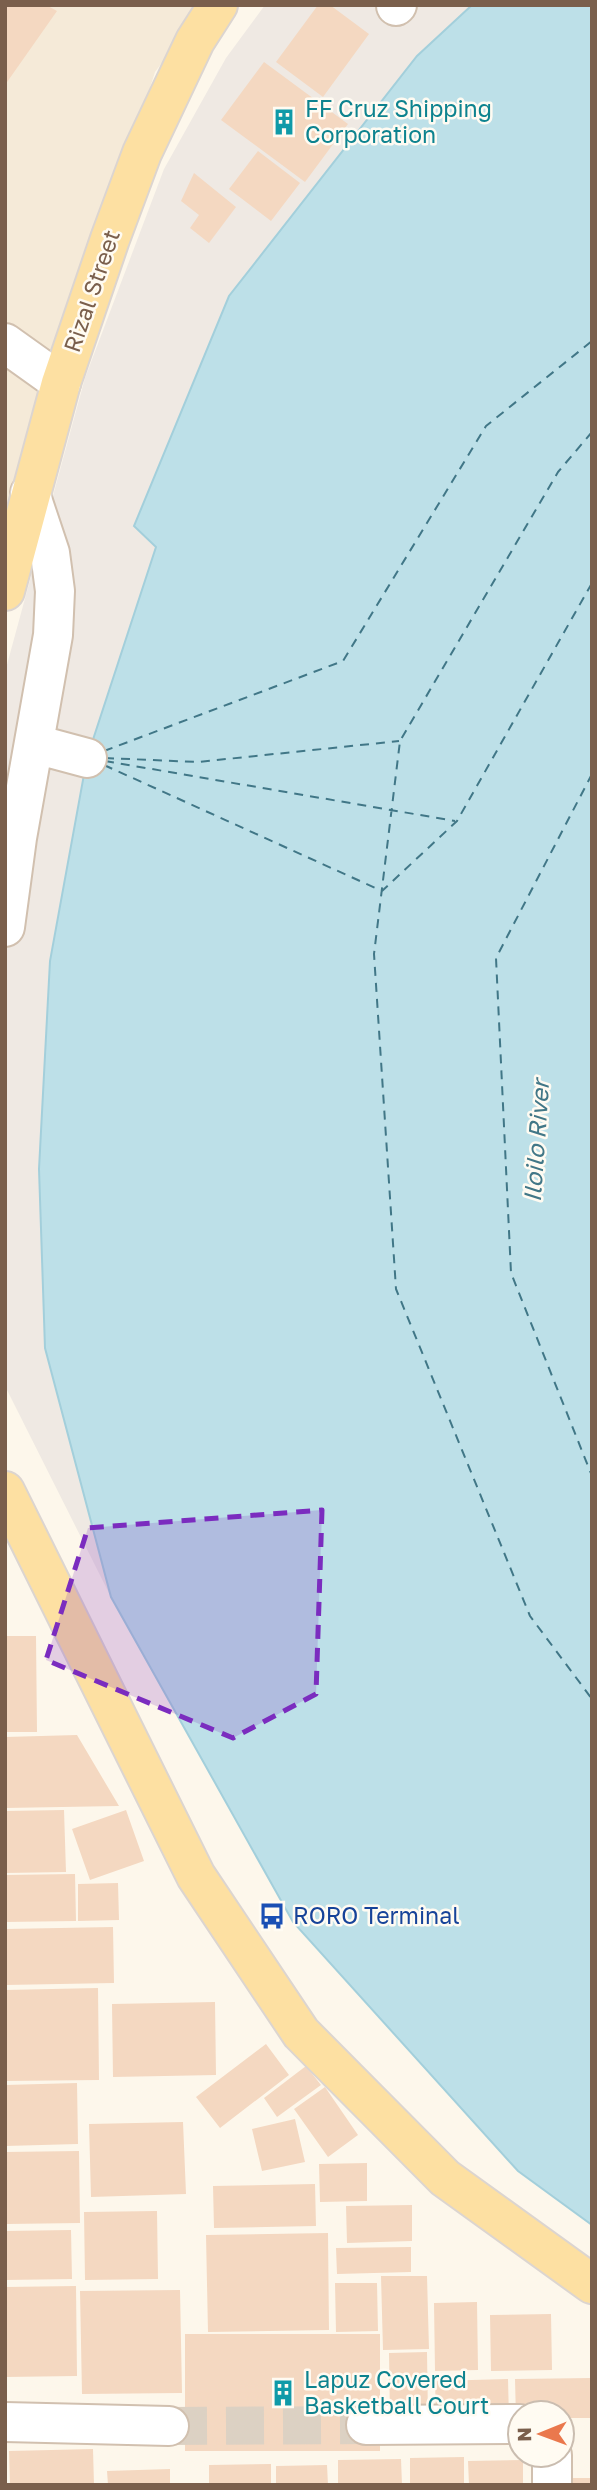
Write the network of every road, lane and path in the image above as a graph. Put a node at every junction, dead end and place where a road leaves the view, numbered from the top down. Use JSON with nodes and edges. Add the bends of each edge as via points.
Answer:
{"nodes":[{"id":1,"x":218,"y":5,"type":"edge"},
{"id":2,"x":5,"y":343,"type":"edge"},
{"id":3,"x":61,"y":383,"type":"junction"},
{"id":4,"x":30,"y":493,"type":"junction"},
{"id":5,"x":5,"y":591,"type":"edge"},
{"id":6,"x":35,"y":744,"type":"junction"},
{"id":7,"x":87,"y":758,"type":"dead end"},
{"id":8,"x":5,"y":926,"type":"edge"},
{"id":9,"x":5,"y":1490,"type":"edge"},
{"id":10,"x":592,"y":2284,"type":"edge"},
{"id":11,"x":5,"y":2422,"type":"edge"},
{"id":12,"x":506,"y":2424,"type":"edge"},
{"id":13,"x":366,"y":2425,"type":"tunnel mouth"},
{"id":14,"x":169,"y":2426,"type":"tunnel mouth"}],
"edges":[{"from":1,"to":3,"type":"main road","name":"Rizal Street","via":[[195,41],[142,153]]},
{"from":2,"to":3,"type":"street"},
{"from":3,"to":4,"type":"main road","name":"Rizal Street"},
{"from":4,"to":5,"type":"main road","name":"Rizal Street"},
{"from":4,"to":6,"type":"street","via":[[50,553],[55,591],[53,635]]},
{"from":6,"to":7,"type":"street"},
{"from":6,"to":8,"type":"street"},
{"from":9,"to":10,"type":"main road","via":[[196,1875],[301,2033],[445,2178]]},
{"from":11,"to":14,"type":"street"},
{"from":12,"to":13,"type":"street"}]}
